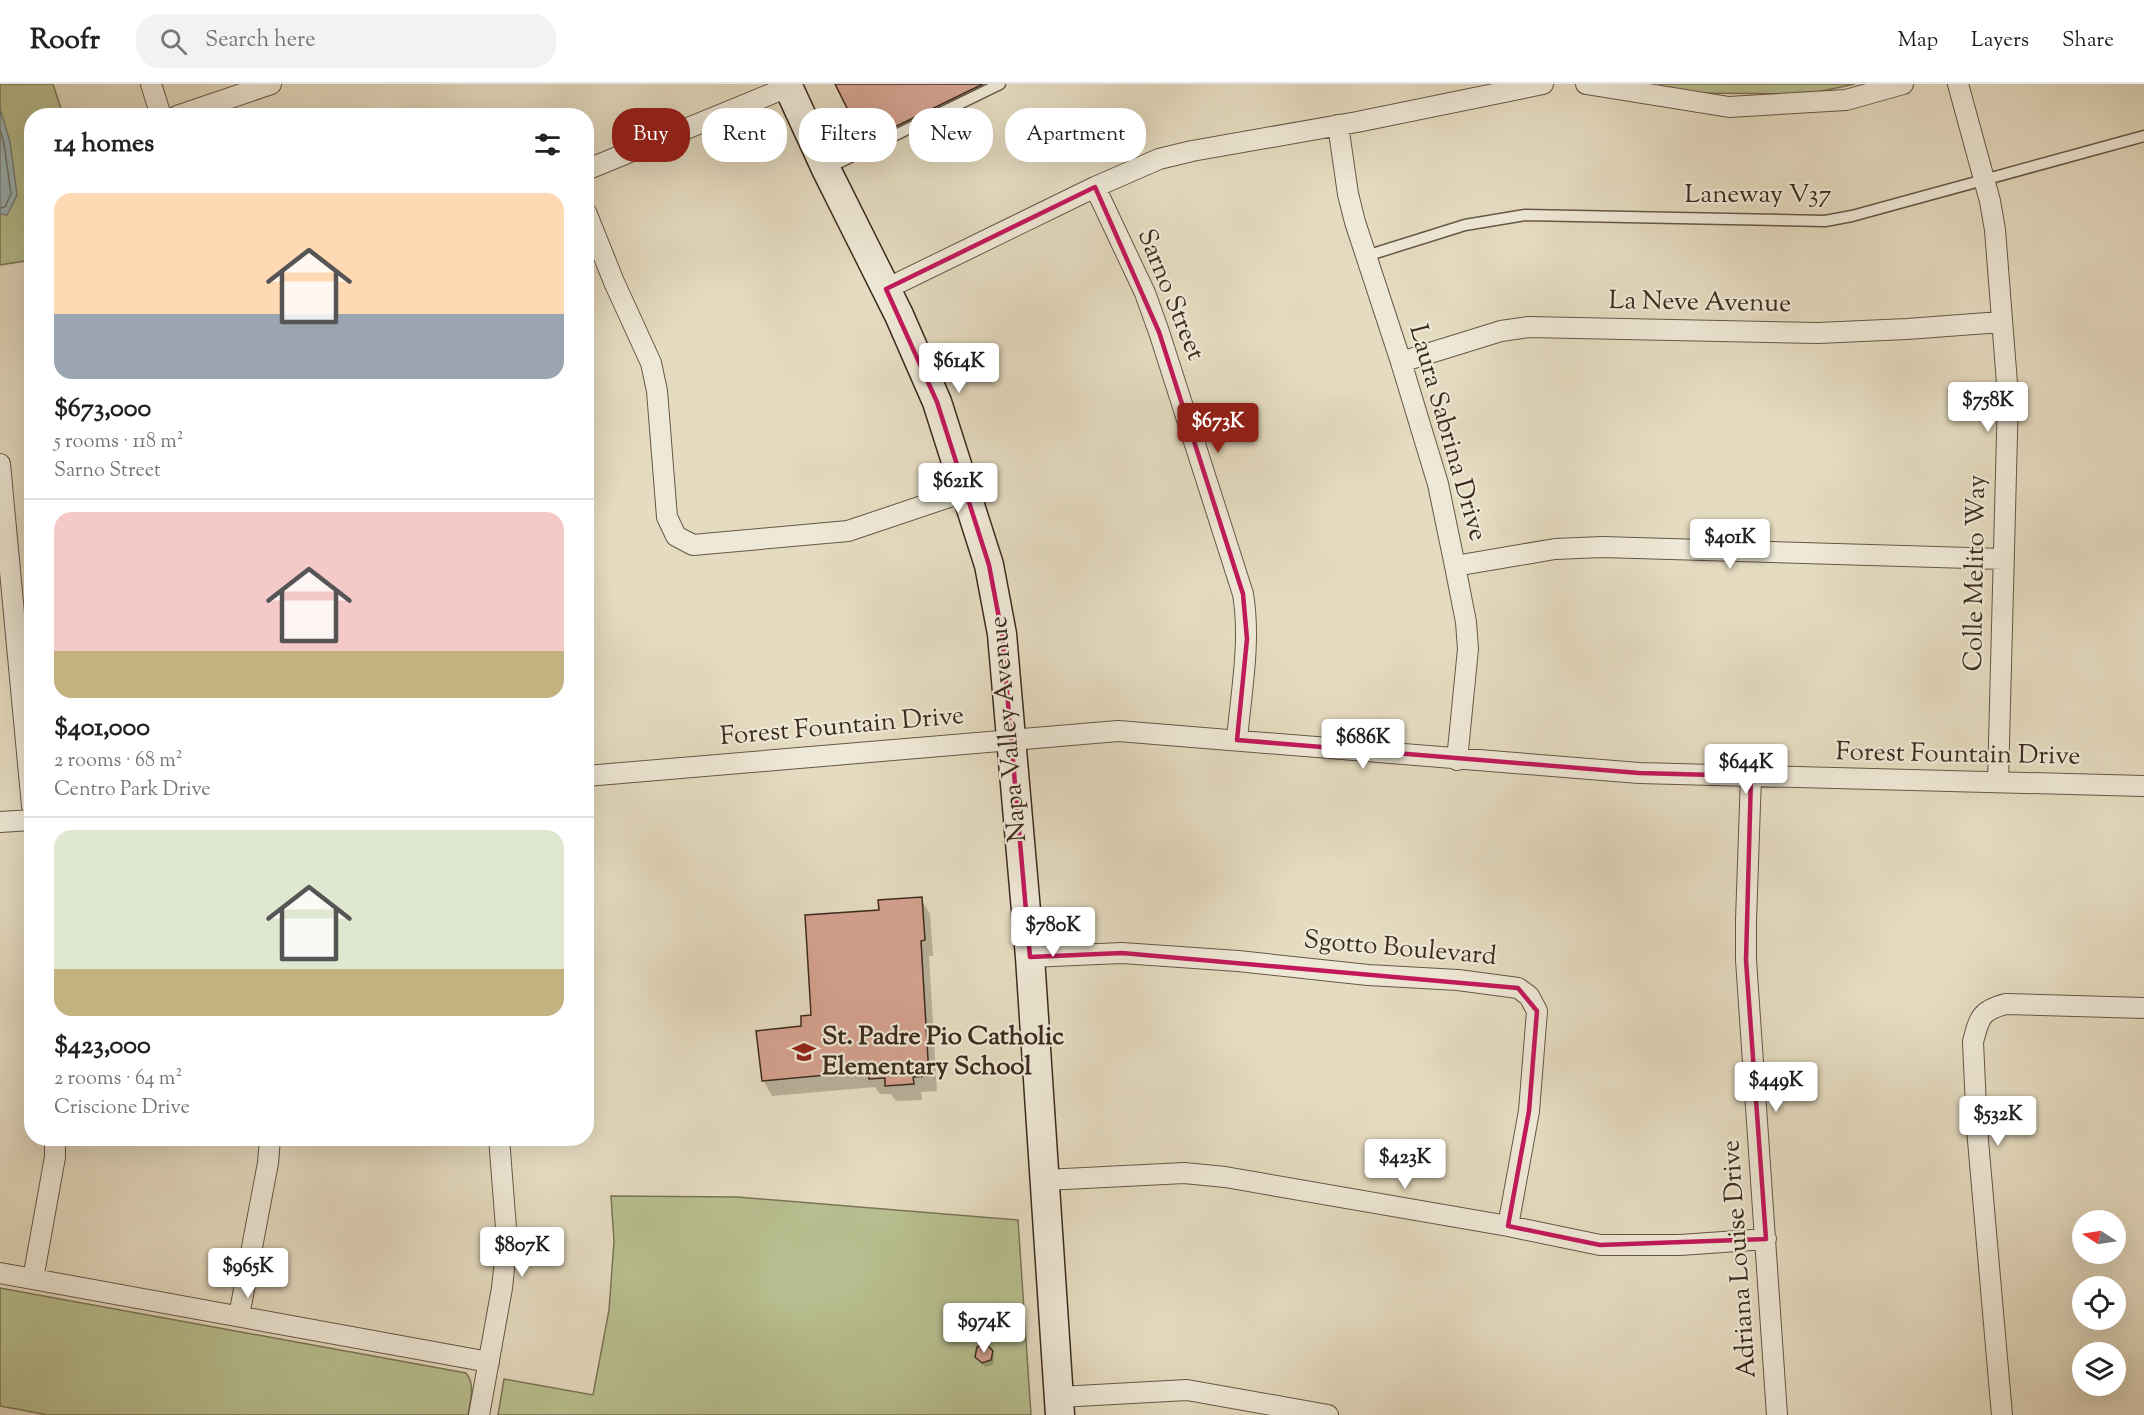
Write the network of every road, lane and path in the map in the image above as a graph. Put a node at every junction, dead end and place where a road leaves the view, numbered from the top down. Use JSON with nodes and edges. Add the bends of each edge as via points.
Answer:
{"nodes":[{"id":1,"x":151,"y":84,"type":"edge"},
{"id":2,"x":271,"y":84,"type":"edge"},
{"id":3,"x":1000,"y":84,"type":"edge"},
{"id":4,"x":1543,"y":84,"type":"edge"},
{"id":5,"x":1586,"y":84,"type":"edge"},
{"id":6,"x":1904,"y":84,"type":"edge"},
{"id":7,"x":1958,"y":84,"type":"edge"},
{"id":8,"x":790,"y":85,"type":"edge"},
{"id":9,"x":158,"y":108,"type":"edge"},
{"id":10,"x":200,"y":108,"type":"edge"},
{"id":11,"x":1338,"y":125,"type":"junction"},
{"id":12,"x":2144,"y":136,"type":"edge"},
{"id":13,"x":594,"y":168,"type":"edge"},
{"id":14,"x":826,"y":169,"type":"junction"},
{"id":15,"x":1984,"y":179,"type":"junction"},
{"id":16,"x":1095,"y":187,"type":"junction"},
{"id":17,"x":594,"y":232,"type":"edge"},
{"id":18,"x":1366,"y":256,"type":"junction"},
{"id":19,"x":886,"y":289,"type":"junction"},
{"id":20,"x":2001,"y":322,"type":"junction"},
{"id":21,"x":1401,"y":362,"type":"junction"},
{"id":22,"x":0,"y":464,"type":"edge"},
{"id":23,"x":967,"y":491,"type":"junction"},
{"id":24,"x":2003,"y":559,"type":"junction"},
{"id":25,"x":1455,"y":566,"type":"junction"},
{"id":26,"x":24,"y":720,"type":"edge"},
{"id":27,"x":1011,"y":739,"type":"junction"},
{"id":28,"x":1237,"y":740,"type":"junction"},
{"id":29,"x":1457,"y":760,"type":"junction"},
{"id":30,"x":594,"y":775,"type":"edge"},
{"id":31,"x":1751,"y":776,"type":"junction"},
{"id":32,"x":1998,"y":782,"type":"junction"},
{"id":33,"x":2144,"y":786,"type":"edge"},
{"id":34,"x":24,"y":820,"type":"edge"},
{"id":35,"x":0,"y":822,"type":"edge"},
{"id":36,"x":1030,"y":957,"type":"junction"},
{"id":37,"x":2144,"y":1008,"type":"edge"},
{"id":38,"x":55,"y":1146,"type":"edge"},
{"id":39,"x":269,"y":1146,"type":"edge"},
{"id":40,"x":500,"y":1146,"type":"edge"},
{"id":41,"x":1045,"y":1180,"type":"junction"},
{"id":42,"x":1508,"y":1226,"type":"junction"},
{"id":43,"x":1766,"y":1239,"type":"junction"},
{"id":44,"x":0,"y":1273,"type":"edge"},
{"id":45,"x":33,"y":1279,"type":"junction"},
{"id":46,"x":239,"y":1316,"type":"junction"},
{"id":47,"x":489,"y":1362,"type":"junction"},
{"id":48,"x":1060,"y":1406,"type":"edge"},
{"id":49,"x":1301,"y":1413,"type":"edge"},
{"id":50,"x":479,"y":1415,"type":"edge"},
{"id":51,"x":1328,"y":1415,"type":"edge"},
{"id":52,"x":1777,"y":1415,"type":"edge"},
{"id":53,"x":2002,"y":1415,"type":"edge"}],
"edges":[{"from":1,"to":9,"type":"street"},
{"from":2,"to":10,"type":"street"},
{"from":3,"to":14,"type":"lane"},
{"from":4,"to":11,"type":"street"},
{"from":5,"to":6,"type":"street","via":[[1729,107],[1846,100]]},
{"from":7,"to":15,"type":"street","name":"Colle Melito Way"},
{"from":8,"to":13,"type":"street"},
{"from":8,"to":14,"type":"street","name":"Napa Valley Avenue"},
{"from":11,"to":16,"type":"street","via":[[1159,159]]},
{"from":11,"to":18,"type":"street","name":"Laura Sabrina Drive","via":[[1348,194]]},
{"from":12,"to":15,"type":"lane","name":"Laneway V37"},
{"from":14,"to":19,"type":"street","name":"Napa Valley Avenue"},
{"from":15,"to":18,"type":"lane","name":"Laneway V37","via":[[1825,221],[1525,215],[1465,225]]},
{"from":15,"to":20,"type":"street","name":"Colle Melito Way","via":[[1995,230]]},
{"from":16,"to":19,"type":"street"},
{"from":16,"to":28,"type":"street","name":"Sarno Street","via":[[1145,293],[1243,594],[1247,639]]},
{"from":17,"to":23,"type":"street","via":[[651,363],[657,391],[667,517],[676,536],[693,545],[848,531]]},
{"from":18,"to":21,"type":"street","name":"Laura Sabrina Drive"},
{"from":19,"to":23,"type":"street","name":"Napa Valley Avenue","via":[[925,371]]},
{"from":20,"to":21,"type":"street","name":"La Neve Avenue","via":[[1818,333],[1528,327],[1501,331]]},
{"from":20,"to":24,"type":"street","name":"Colle Melito Way","via":[[2008,396]]},
{"from":21,"to":25,"type":"street","name":"Laura Sabrina Drive","via":[[1438,484]]},
{"from":22,"to":26,"type":"street"},
{"from":23,"to":27,"type":"street","name":"Napa Valley Avenue","via":[[997,600]]},
{"from":24,"to":25,"type":"street","via":[[1602,547],[1555,549]]},
{"from":24,"to":32,"type":"street","name":"Colle Melito Way"},
{"from":25,"to":29,"type":"street","name":"Laura Sabrina Drive","via":[[1468,649]]},
{"from":27,"to":28,"type":"street","name":"Forest Fountain Drive","via":[[1118,731]]},
{"from":27,"to":30,"type":"street","name":"Forest Fountain Drive"},
{"from":27,"to":36,"type":"street","name":"Napa Valley Avenue"},
{"from":28,"to":29,"type":"street","name":"Forest Fountain Drive"},
{"from":29,"to":31,"type":"street","name":"Forest Fountain Drive","via":[[1639,773]]},
{"from":31,"to":32,"type":"street","name":"Forest Fountain Drive"},
{"from":31,"to":43,"type":"street","name":"Adriana Louise Drive","via":[[1746,960]]},
{"from":32,"to":33,"type":"street","name":"Forest Fountain Drive"},
{"from":34,"to":35,"type":"street"},
{"from":36,"to":41,"type":"street","name":"Napa Valley Avenue"},
{"from":36,"to":42,"type":"street","name":"Sgotto Boulevard","via":[[1122,953],[1518,988],[1529,996],[1536,1011],[1530,1111]]},
{"from":37,"to":53,"type":"street","via":[[2006,1004],[1989,1008],[1976,1029],[1973,1042],[1977,1129]]},
{"from":38,"to":45,"type":"street"},
{"from":39,"to":46,"type":"street"},
{"from":40,"to":47,"type":"street","via":[[507,1241]]},
{"from":41,"to":42,"type":"street","via":[[1184,1173],[1225,1177]]},
{"from":41,"to":48,"type":"street","name":"Napa Valley Avenue"},
{"from":42,"to":43,"type":"street","via":[[1600,1245]]},
{"from":43,"to":52,"type":"street","name":"Adriana Louise Drive"},
{"from":44,"to":45,"type":"street"},
{"from":45,"to":46,"type":"street"},
{"from":46,"to":47,"type":"street"},
{"from":47,"to":50,"type":"street"},
{"from":48,"to":49,"type":"street","via":[[1187,1390]]},
{"from":49,"to":51,"type":"street"}]}
